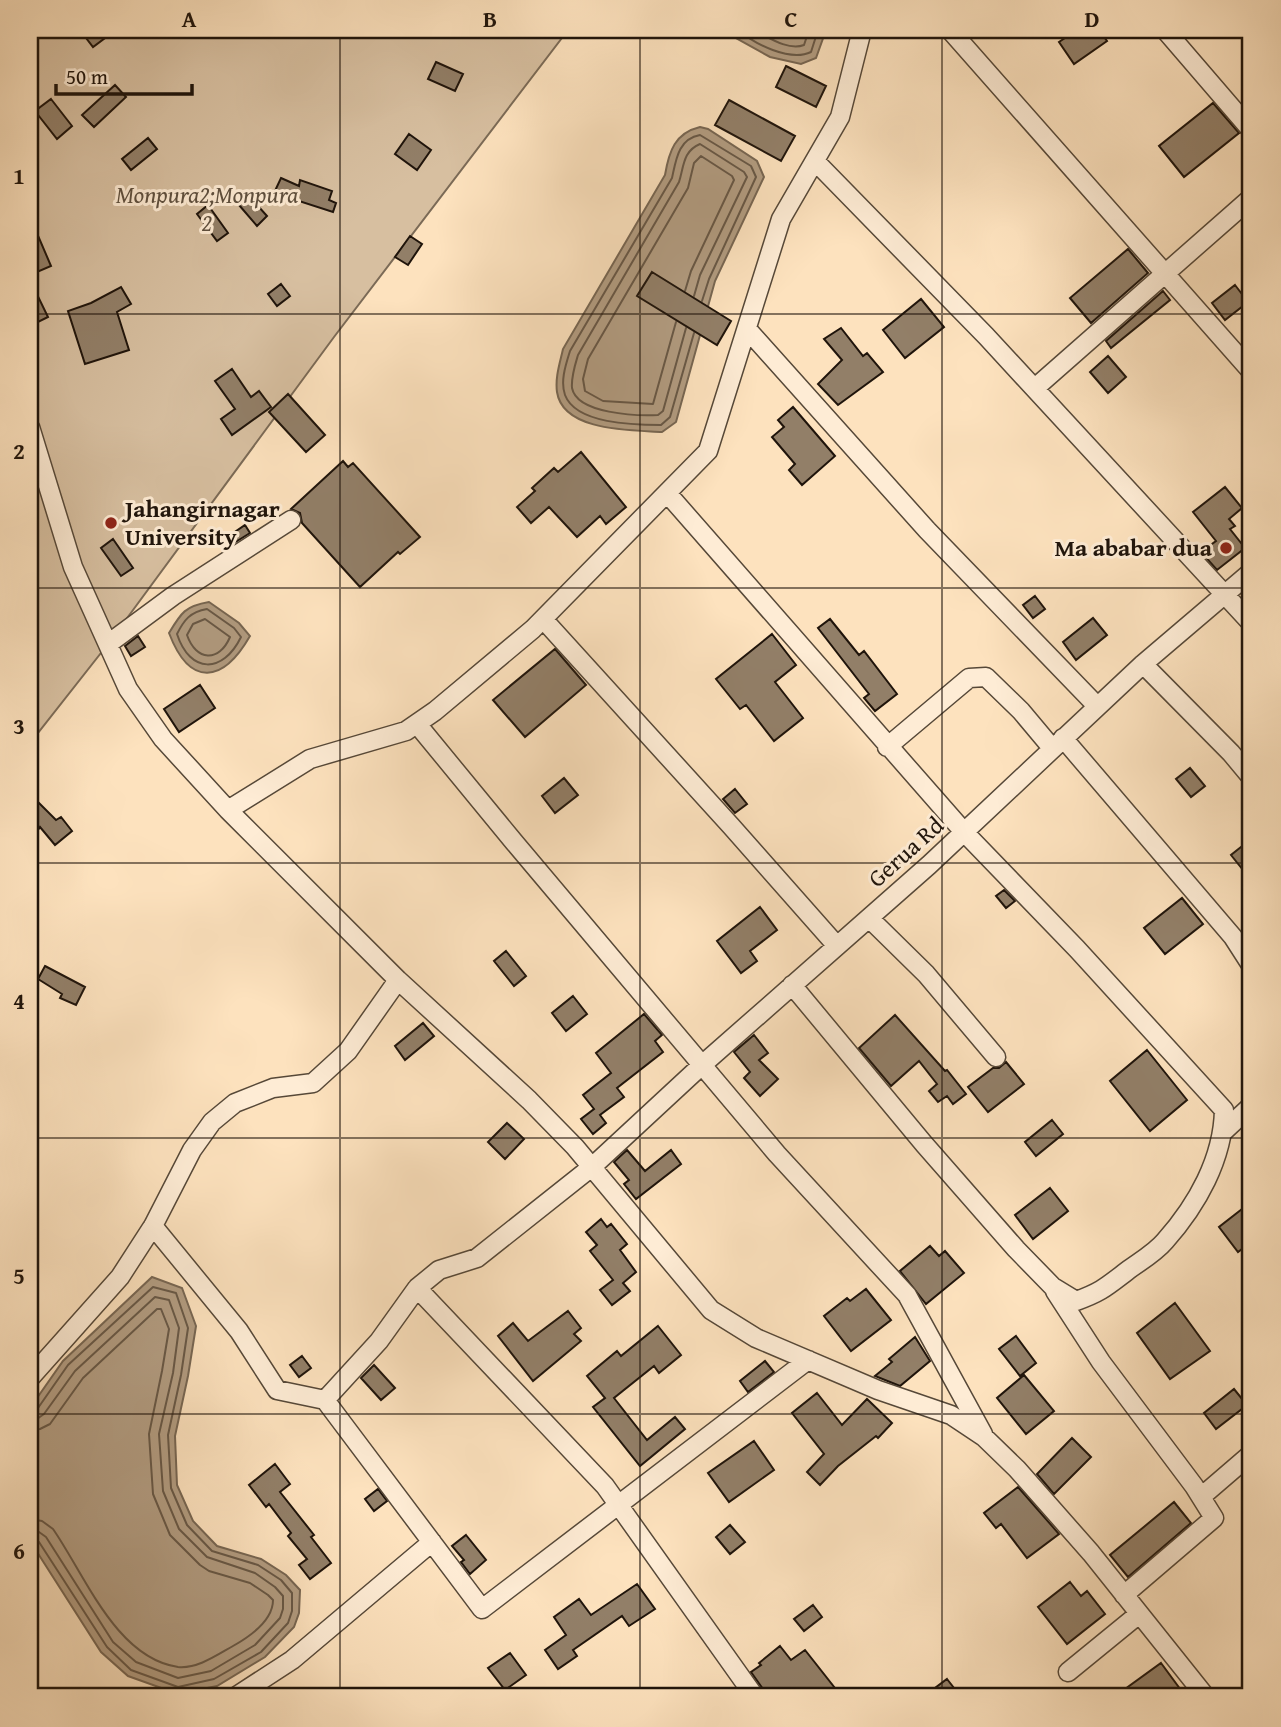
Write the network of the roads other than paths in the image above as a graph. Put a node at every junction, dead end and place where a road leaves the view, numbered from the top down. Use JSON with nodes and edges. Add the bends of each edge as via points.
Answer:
{"nodes":[{"id":1,"x":862,"y":30,"type":"edge"},
{"id":2,"x":950,"y":30,"type":"edge"},
{"id":3,"x":1165,"y":30,"type":"edge"},
{"id":4,"x":1251,"y":130,"type":"edge"},
{"id":5,"x":815,"y":161,"type":"junction"},
{"id":6,"x":1251,"y":198,"type":"edge"},
{"id":7,"x":1164,"y":272,"type":"junction"},
{"id":8,"x":747,"y":329,"type":"junction"},
{"id":9,"x":1251,"y":371,"type":"edge"},
{"id":10,"x":1035,"y":388,"type":"junction"},
{"id":11,"x":30,"y":427,"type":"edge"},
{"id":12,"x":30,"y":454,"type":"edge"},
{"id":13,"x":43,"y":470,"type":"junction"},
{"id":14,"x":667,"y":493,"type":"junction"},
{"id":15,"x":291,"y":520,"type":"dead end"},
{"id":16,"x":1251,"y":572,"type":"edge"},
{"id":17,"x":1224,"y":596,"type":"junction"},
{"id":18,"x":543,"y":619,"type":"junction"},
{"id":19,"x":1251,"y":623,"type":"edge"},
{"id":20,"x":108,"y":644,"type":"junction"},
{"id":21,"x":1143,"y":664,"type":"junction"},
{"id":22,"x":1097,"y":706,"type":"junction"},
{"id":23,"x":417,"y":724,"type":"junction"},
{"id":24,"x":1057,"y":743,"type":"junction"},
{"id":25,"x":887,"y":747,"type":"junction"},
{"id":26,"x":1251,"y":777,"type":"edge"},
{"id":27,"x":228,"y":810,"type":"junction"},
{"id":28,"x":964,"y":832,"type":"junction"},
{"id":29,"x":869,"y":918,"type":"junction"},
{"id":30,"x":836,"y":946,"type":"junction"},
{"id":31,"x":1251,"y":965,"type":"edge"},
{"id":32,"x":398,"y":980,"type":"junction"},
{"id":33,"x":792,"y":985,"type":"junction"},
{"id":34,"x":996,"y":1057,"type":"dead end"},
{"id":35,"x":702,"y":1065,"type":"junction"},
{"id":36,"x":1251,"y":1107,"type":"edge"},
{"id":37,"x":1223,"y":1132,"type":"junction"},
{"id":38,"x":593,"y":1166,"type":"junction"},
{"id":39,"x":153,"y":1226,"type":"junction"},
{"id":40,"x":1053,"y":1287,"type":"junction"},
{"id":41,"x":417,"y":1288,"type":"junction"},
{"id":42,"x":807,"y":1360,"type":"junction"},
{"id":43,"x":30,"y":1378,"type":"edge"},
{"id":44,"x":325,"y":1400,"type":"junction"},
{"id":45,"x":984,"y":1437,"type":"junction"},
{"id":46,"x":1251,"y":1454,"type":"edge"},
{"id":47,"x":1201,"y":1497,"type":"junction"},
{"id":48,"x":619,"y":1505,"type":"junction"},
{"id":49,"x":432,"y":1542,"type":"junction"},
{"id":50,"x":1124,"y":1595,"type":"junction"},
{"id":51,"x":1139,"y":1614,"type":"junction"},
{"id":52,"x":1068,"y":1672,"type":"dead end"},
{"id":53,"x":235,"y":1697,"type":"edge"},
{"id":54,"x":755,"y":1697,"type":"edge"},
{"id":55,"x":1206,"y":1697,"type":"edge"}],
"edges":[{"from":1,"to":5,"type":"street","via":[[840,117]]},
{"from":2,"to":7,"type":"street"},
{"from":3,"to":4,"type":"street"},
{"from":5,"to":8,"type":"street","via":[[781,219]]},
{"from":5,"to":10,"type":"street"},
{"from":6,"to":7,"type":"street"},
{"from":7,"to":9,"type":"street"},
{"from":7,"to":10,"type":"street"},
{"from":8,"to":14,"type":"street","via":[[708,451]]},
{"from":8,"to":22,"type":"street","via":[[927,530]]},
{"from":10,"to":17,"type":"street"},
{"from":11,"to":13,"type":"street"},
{"from":12,"to":13,"type":"street"},
{"from":13,"to":20,"type":"street","via":[[73,567]]},
{"from":14,"to":18,"type":"street"},
{"from":14,"to":25,"type":"street"},
{"from":15,"to":20,"type":"street"},
{"from":16,"to":17,"type":"street","name":"Gerua Rd"},
{"from":17,"to":19,"type":"street"},
{"from":17,"to":21,"type":"street","name":"Gerua Rd"},
{"from":18,"to":23,"type":"street"},
{"from":18,"to":30,"type":"street"},
{"from":20,"to":27,"type":"street","via":[[128,689],[163,739]]},
{"from":21,"to":22,"type":"street","name":"Gerua Rd"},
{"from":21,"to":26,"type":"street"},
{"from":22,"to":24,"type":"street","name":"Gerua Rd"},
{"from":23,"to":27,"type":"street","via":[[310,759]]},
{"from":23,"to":35,"type":"street"},
{"from":24,"to":25,"type":"street","via":[[986,677],[969,678]]},
{"from":24,"to":28,"type":"street","name":"Gerua Rd"},
{"from":24,"to":31,"type":"street","via":[[1233,936]]},
{"from":25,"to":28,"type":"street"},
{"from":27,"to":32,"type":"street"},
{"from":28,"to":29,"type":"street","name":"Gerua Rd"},
{"from":28,"to":37,"type":"street","via":[[1224,1110]]},
{"from":29,"to":30,"type":"street","name":"Gerua Rd"},
{"from":29,"to":34,"type":"street","via":[[926,974]]},
{"from":30,"to":33,"type":"street","name":"Gerua Rd"},
{"from":32,"to":38,"type":"street","via":[[529,1100]]},
{"from":32,"to":39,"type":"street","via":[[348,1051],[313,1083],[273,1088],[235,1103],[212,1122],[192,1150]]},
{"from":33,"to":35,"type":"street","name":"Gerua Rd"},
{"from":33,"to":40,"type":"street","via":[[924,1144]]},
{"from":35,"to":38,"type":"street","name":"Gerua Rd"},
{"from":35,"to":45,"type":"street","via":[[907,1295]]},
{"from":36,"to":37,"type":"street"},
{"from":37,"to":40,"type":"street","via":[[1215,1163],[1164,1243],[1100,1293],[1076,1301]]},
{"from":38,"to":41,"type":"street","name":"Gerua Rd","via":[[477,1258],[439,1270]]},
{"from":38,"to":42,"type":"street","via":[[711,1310],[756,1338]]},
{"from":39,"to":43,"type":"street","via":[[120,1277]]},
{"from":39,"to":44,"type":"street","via":[[239,1331],[277,1390]]},
{"from":40,"to":47,"type":"street","via":[[1101,1362]]},
{"from":41,"to":44,"type":"street","name":"Gerua Rd","via":[[379,1341]]},
{"from":41,"to":48,"type":"street"},
{"from":42,"to":45,"type":"street","via":[[951,1415]]},
{"from":42,"to":48,"type":"street"},
{"from":44,"to":49,"type":"street"},
{"from":45,"to":50,"type":"street","via":[[1082,1542]]},
{"from":46,"to":47,"type":"street"},
{"from":47,"to":50,"type":"street","via":[[1214,1518]]},
{"from":48,"to":49,"type":"street","via":[[482,1609]]},
{"from":48,"to":54,"type":"street"},
{"from":49,"to":53,"type":"street","via":[[292,1660]]},
{"from":50,"to":51,"type":"street"},
{"from":51,"to":52,"type":"street"},
{"from":51,"to":55,"type":"street"}]}
